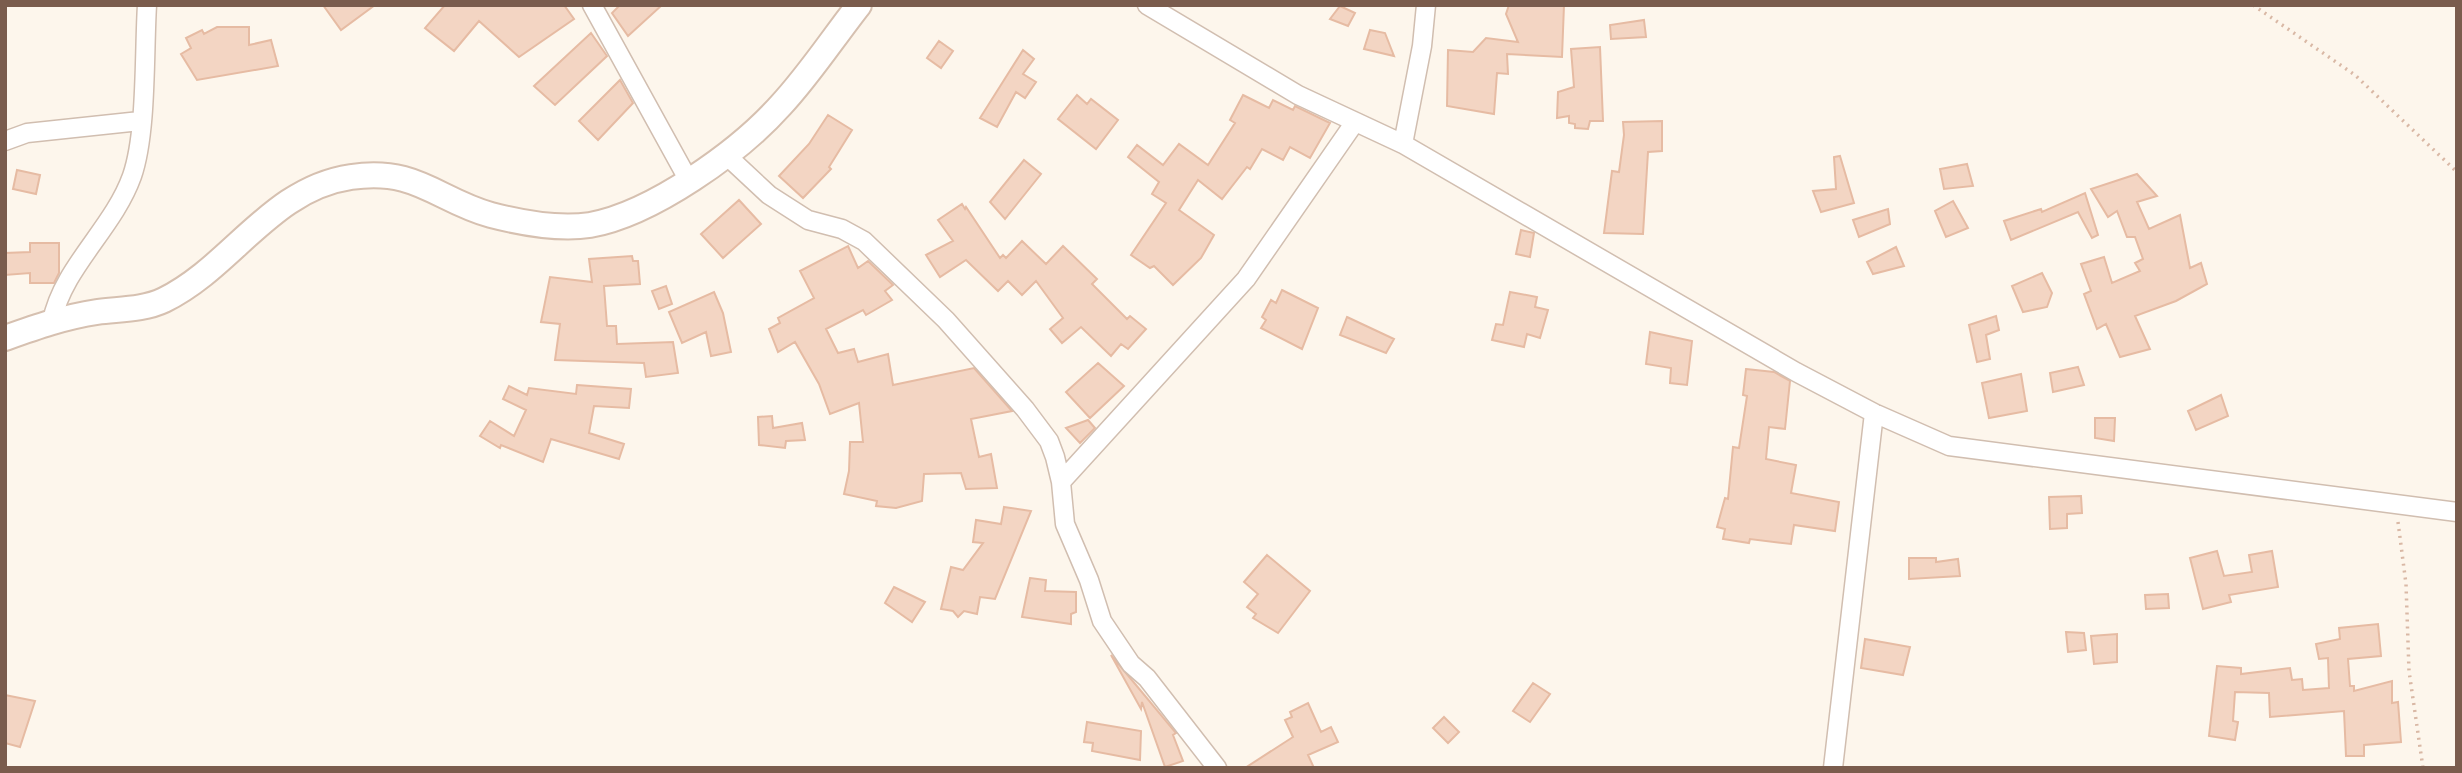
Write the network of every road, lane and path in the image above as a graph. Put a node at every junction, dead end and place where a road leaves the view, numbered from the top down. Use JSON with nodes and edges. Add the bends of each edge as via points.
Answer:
{"nodes":[{"id":1,"x":147,"y":5,"type":"edge"},
{"id":2,"x":592,"y":5,"type":"edge"},
{"id":3,"x":859,"y":5,"type":"edge"},
{"id":4,"x":1147,"y":5,"type":"edge"},
{"id":5,"x":1426,"y":5,"type":"edge"},
{"id":6,"x":2253,"y":5,"type":"edge"},
{"id":7,"x":140,"y":121,"type":"junction"},
{"id":8,"x":1355,"y":122,"type":"junction"},
{"id":9,"x":5,"y":141,"type":"edge"},
{"id":10,"x":1403,"y":144,"type":"junction"},
{"id":11,"x":725,"y":154,"type":"junction"},
{"id":12,"x":2457,"y":172,"type":"edge"},
{"id":13,"x":689,"y":181,"type":"junction"},
{"id":14,"x":52,"y":321,"type":"junction"},
{"id":15,"x":5,"y":338,"type":"edge"},
{"id":16,"x":1874,"y":413,"type":"junction"},
{"id":17,"x":1061,"y":482,"type":"junction"},
{"id":18,"x":2396,"y":506,"type":"junction"},
{"id":19,"x":2457,"y":512,"type":"edge"},
{"id":20,"x":1217,"y":768,"type":"edge"},
{"id":21,"x":1833,"y":768,"type":"edge"},
{"id":22,"x":2423,"y":768,"type":"edge"}],
"edges":[{"from":1,"to":7,"type":"street"},
{"from":2,"to":13,"type":"street"},
{"from":3,"to":11,"type":"main road","via":[[780,106]]},
{"from":4,"to":8,"type":"street","via":[[1298,95]]},
{"from":5,"to":10,"type":"street"},
{"from":6,"to":12,"type":"path","via":[[2355,75]]},
{"from":7,"to":9,"type":"street","via":[[27,133]]},
{"from":7,"to":14,"type":"street","via":[[132,176],[117,209],[57,298]]},
{"from":8,"to":10,"type":"street"},
{"from":8,"to":17,"type":"street","via":[[1246,279]]},
{"from":10,"to":16,"type":"street"},
{"from":11,"to":13,"type":"main road"},
{"from":11,"to":17,"type":"street","via":[[769,195],[808,220],[842,229],[864,241],[946,320],[1049,440]]},
{"from":13,"to":14,"type":"main road","via":[[611,220],[561,226],[488,214],[408,178],[352,176],[292,197],[204,275],[161,301]]},
{"from":14,"to":15,"type":"main road"},
{"from":16,"to":18,"type":"street","via":[[1949,446],[1996,455]]},
{"from":16,"to":21,"type":"street"},
{"from":17,"to":20,"type":"street","via":[[1065,524],[1102,621],[1131,664]]},
{"from":18,"to":19,"type":"street"},
{"from":18,"to":22,"type":"path","via":[[2406,584],[2409,671]]}]}
